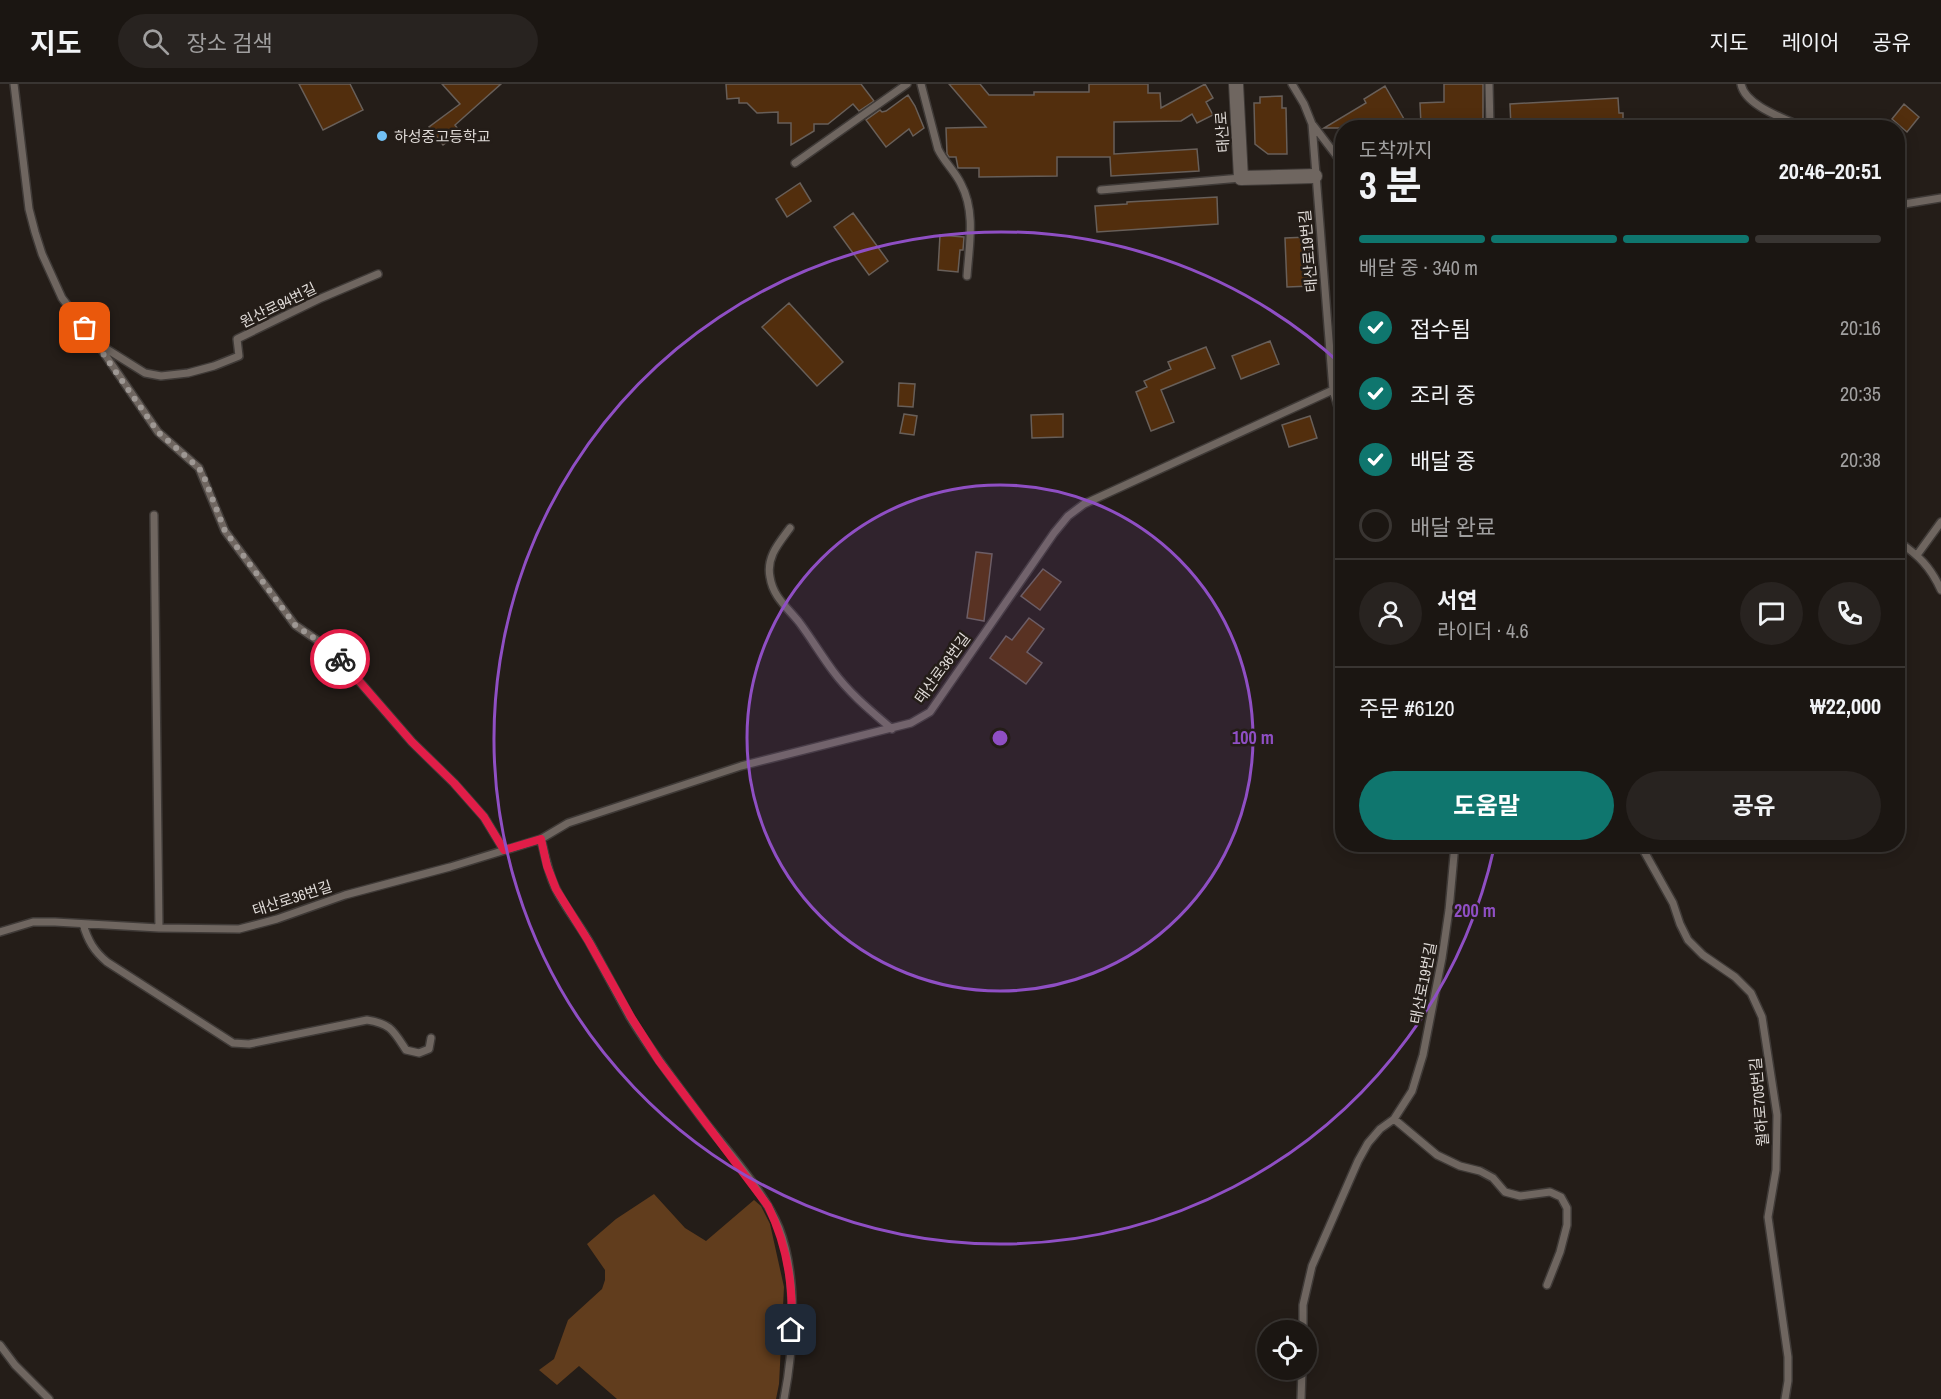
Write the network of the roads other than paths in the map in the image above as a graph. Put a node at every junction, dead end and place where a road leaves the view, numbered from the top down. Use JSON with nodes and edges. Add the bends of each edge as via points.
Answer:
{"nodes":[{"id":1,"x":14,"y":84,"type":"edge"},
{"id":2,"x":908,"y":84,"type":"edge"},
{"id":3,"x":921,"y":84,"type":"edge"},
{"id":4,"x":1236,"y":84,"type":"edge"},
{"id":5,"x":1292,"y":84,"type":"edge"},
{"id":6,"x":1489,"y":84,"type":"edge"},
{"id":7,"x":1741,"y":84,"type":"edge"},
{"id":8,"x":1490,"y":120,"type":"edge"},
{"id":9,"x":1788,"y":120,"type":"edge"},
{"id":10,"x":1312,"y":124,"type":"junction"},
{"id":11,"x":1335,"y":154,"type":"edge"},
{"id":12,"x":795,"y":163,"type":"dead end"},
{"id":13,"x":1315,"y":176,"type":"junction"},
{"id":14,"x":1241,"y":178,"type":"junction"},
{"id":15,"x":1101,"y":190,"type":"dead end"},
{"id":16,"x":1941,"y":198,"type":"edge"},
{"id":17,"x":1905,"y":204,"type":"edge"},
{"id":18,"x":378,"y":274,"type":"dead end"},
{"id":19,"x":967,"y":276,"type":"dead end"},
{"id":20,"x":97,"y":343,"type":"junction"},
{"id":21,"x":1333,"y":390,"type":"junction"},
{"id":22,"x":1335,"y":397,"type":"edge"},
{"id":23,"x":154,"y":515,"type":"dead end"},
{"id":24,"x":1941,"y":522,"type":"edge"},
{"id":25,"x":790,"y":528,"type":"dead end"},
{"id":26,"x":1905,"y":546,"type":"edge"},
{"id":27,"x":1917,"y":555,"type":"junction"},
{"id":28,"x":1941,"y":590,"type":"edge"},
{"id":29,"x":892,"y":729,"type":"junction"},
{"id":30,"x":541,"y":839,"type":"junction"},
{"id":31,"x":504,"y":850,"type":"junction"},
{"id":32,"x":1454,"y":852,"type":"edge"},
{"id":33,"x":1644,"y":852,"type":"edge"},
{"id":34,"x":83,"y":924,"type":"junction"},
{"id":35,"x":159,"y":928,"type":"junction"},
{"id":36,"x":0,"y":932,"type":"edge"},
{"id":37,"x":431,"y":1038,"type":"dead end"},
{"id":38,"x":1394,"y":1119,"type":"junction"},
{"id":39,"x":1547,"y":1285,"type":"dead end"},
{"id":40,"x":1303,"y":1320,"type":"edge"},
{"id":41,"x":0,"y":1345,"type":"edge"},
{"id":42,"x":1302,"y":1380,"type":"edge"},
{"id":43,"x":49,"y":1399,"type":"edge"},
{"id":44,"x":784,"y":1399,"type":"edge"},
{"id":45,"x":1301,"y":1399,"type":"edge"},
{"id":46,"x":1785,"y":1399,"type":"edge"}],
"edges":[{"from":1,"to":20,"type":"lane","name":"원산로94번길","via":[[29,209],[42,254],[62,298]]},
{"from":2,"to":12,"type":"lane"},
{"from":3,"to":19,"type":"lane","via":[[938,149],[967,200]]},
{"from":4,"to":14,"type":"street","name":"태산로"},
{"from":5,"to":10,"type":"lane","name":"태산로19번길"},
{"from":6,"to":8,"type":"lane"},
{"from":7,"to":9,"type":"lane","via":[[1747,97]]},
{"from":10,"to":11,"type":"lane"},
{"from":10,"to":13,"type":"lane","name":"태산로19번길"},
{"from":13,"to":14,"type":"street"},
{"from":13,"to":21,"type":"lane","name":"태산로19번길"},
{"from":14,"to":15,"type":"lane"},
{"from":16,"to":17,"type":"lane"},
{"from":18,"to":20,"type":"lane","name":"원산로94번길","via":[[237,339],[239,356],[188,373],[145,373]]},
{"from":20,"to":31,"type":"lane","via":[[158,432],[199,468],[225,531],[295,625],[333,651],[484,817]]},
{"from":21,"to":22,"type":"lane","name":"태산로19번길"},
{"from":21,"to":29,"type":"lane","name":"태산로36번길","via":[[1104,493],[1068,516],[930,711]]},
{"from":23,"to":35,"type":"lane"},
{"from":24,"to":27,"type":"lane"},
{"from":25,"to":29,"type":"lane","via":[[770,561],[774,593],[841,681]]},
{"from":26,"to":27,"type":"lane"},
{"from":27,"to":28,"type":"lane","via":[[1932,571]]},
{"from":29,"to":30,"type":"lane","name":"태산로36번길","via":[[741,766],[568,823]]},
{"from":30,"to":31,"type":"lane","name":"태산로36번길"},
{"from":30,"to":44,"type":"lane","via":[[556,889],[631,1017],[659,1061],[762,1198],[779,1229],[791,1284],[792,1309]]},
{"from":31,"to":35,"type":"lane","name":"태산로36번길","via":[[239,929]]},
{"from":32,"to":38,"type":"lane","name":"태산로19번길","via":[[1442,958],[1423,1055],[1412,1091]]},
{"from":33,"to":46,"type":"lane","name":"월하로705번길","via":[[1688,940],[1736,977],[1751,993],[1762,1017],[1777,1115],[1778,1148],[1768,1217],[1788,1357]]},
{"from":34,"to":35,"type":"lane","name":"태산로36번길"},
{"from":34,"to":36,"type":"lane","name":"태산로36번길","via":[[33,922]]},
{"from":34,"to":37,"type":"lane","via":[[94,951],[107,962],[233,1043],[249,1044],[367,1020],[384,1023],[406,1050],[419,1053],[429,1049]]},
{"from":38,"to":39,"type":"lane","via":[[1437,1155],[1493,1178],[1505,1192],[1520,1196],[1550,1192],[1561,1197],[1567,1208],[1567,1225]]},
{"from":38,"to":40,"type":"lane","name":"태산로19번길","via":[[1368,1143],[1358,1161],[1312,1266]]},
{"from":41,"to":43,"type":"lane"},
{"from":42,"to":45,"type":"lane"}]}
